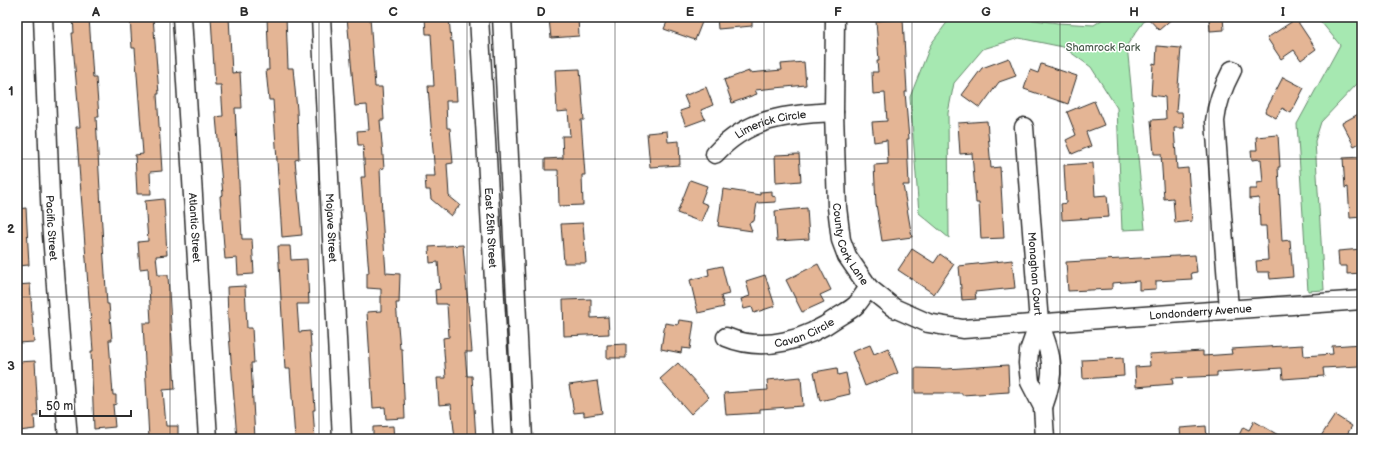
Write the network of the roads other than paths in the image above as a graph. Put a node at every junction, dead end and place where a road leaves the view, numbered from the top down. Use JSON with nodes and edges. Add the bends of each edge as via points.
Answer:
{"nodes":[{"id":1,"x":43,"y":17,"type":"edge"},
{"id":2,"x":182,"y":17,"type":"edge"},
{"id":3,"x":321,"y":17,"type":"edge"},
{"id":4,"x":480,"y":17,"type":"edge"},
{"id":5,"x":502,"y":17,"type":"edge"},
{"id":6,"x":835,"y":17,"type":"edge"},
{"id":7,"x":1232,"y":70,"type":"dead end"},
{"id":8,"x":834,"y":112,"type":"junction"},
{"id":9,"x":1024,"y":127,"type":"dead end"},
{"id":10,"x":715,"y":154,"type":"dead end"},
{"id":11,"x":869,"y":288,"type":"junction"},
{"id":12,"x":1362,"y":300,"type":"edge"},
{"id":13,"x":1229,"y":309,"type":"junction"},
{"id":14,"x":1039,"y":323,"type":"junction"},
{"id":15,"x":726,"y":337,"type":"dead end"},
{"id":16,"x":68,"y":439,"type":"edge"},
{"id":17,"x":208,"y":439,"type":"edge"},
{"id":18,"x":342,"y":439,"type":"edge"},
{"id":19,"x":503,"y":439,"type":"edge"},
{"id":20,"x":523,"y":439,"type":"edge"},
{"id":21,"x":1045,"y":439,"type":"edge"}],
"edges":[{"from":1,"to":16,"type":"street","name":"Pacific Street","via":[[51,222]]},
{"from":2,"to":17,"type":"street","name":"Atlantic Street"},
{"from":3,"to":18,"type":"street","name":"Mojave Street"},
{"from":4,"to":19,"type":"street","name":"East 25th Street"},
{"from":5,"to":20,"type":"street","name":"East 25th Street"},
{"from":6,"to":8,"type":"street","name":"County Cork Lane"},
{"from":7,"to":13,"type":"street","via":[[1217,105],[1215,121]]},
{"from":8,"to":10,"type":"street","name":"Limerick Circle","via":[[791,115],[752,125],[725,142]]},
{"from":8,"to":11,"type":"street","name":"County Cork Lane","via":[[837,207],[841,240],[847,256]]},
{"from":9,"to":14,"type":"street","name":"Monaghan Court"},
{"from":11,"to":14,"type":"street","name":"County Cork Lane","via":[[894,308],[928,324],[963,329]]},
{"from":11,"to":15,"type":"street","name":"Cavan Circle","via":[[855,305],[819,331],[794,340],[765,344],[741,343]]},
{"from":12,"to":13,"type":"street","name":"Londonderry Avenue"},
{"from":13,"to":14,"type":"street","name":"Londonderry Avenue"},
{"from":14,"to":21,"type":"street","name":"Monaghan Court","via":[[1049,349],[1052,372],[1050,388],[1043,407]]}]}
